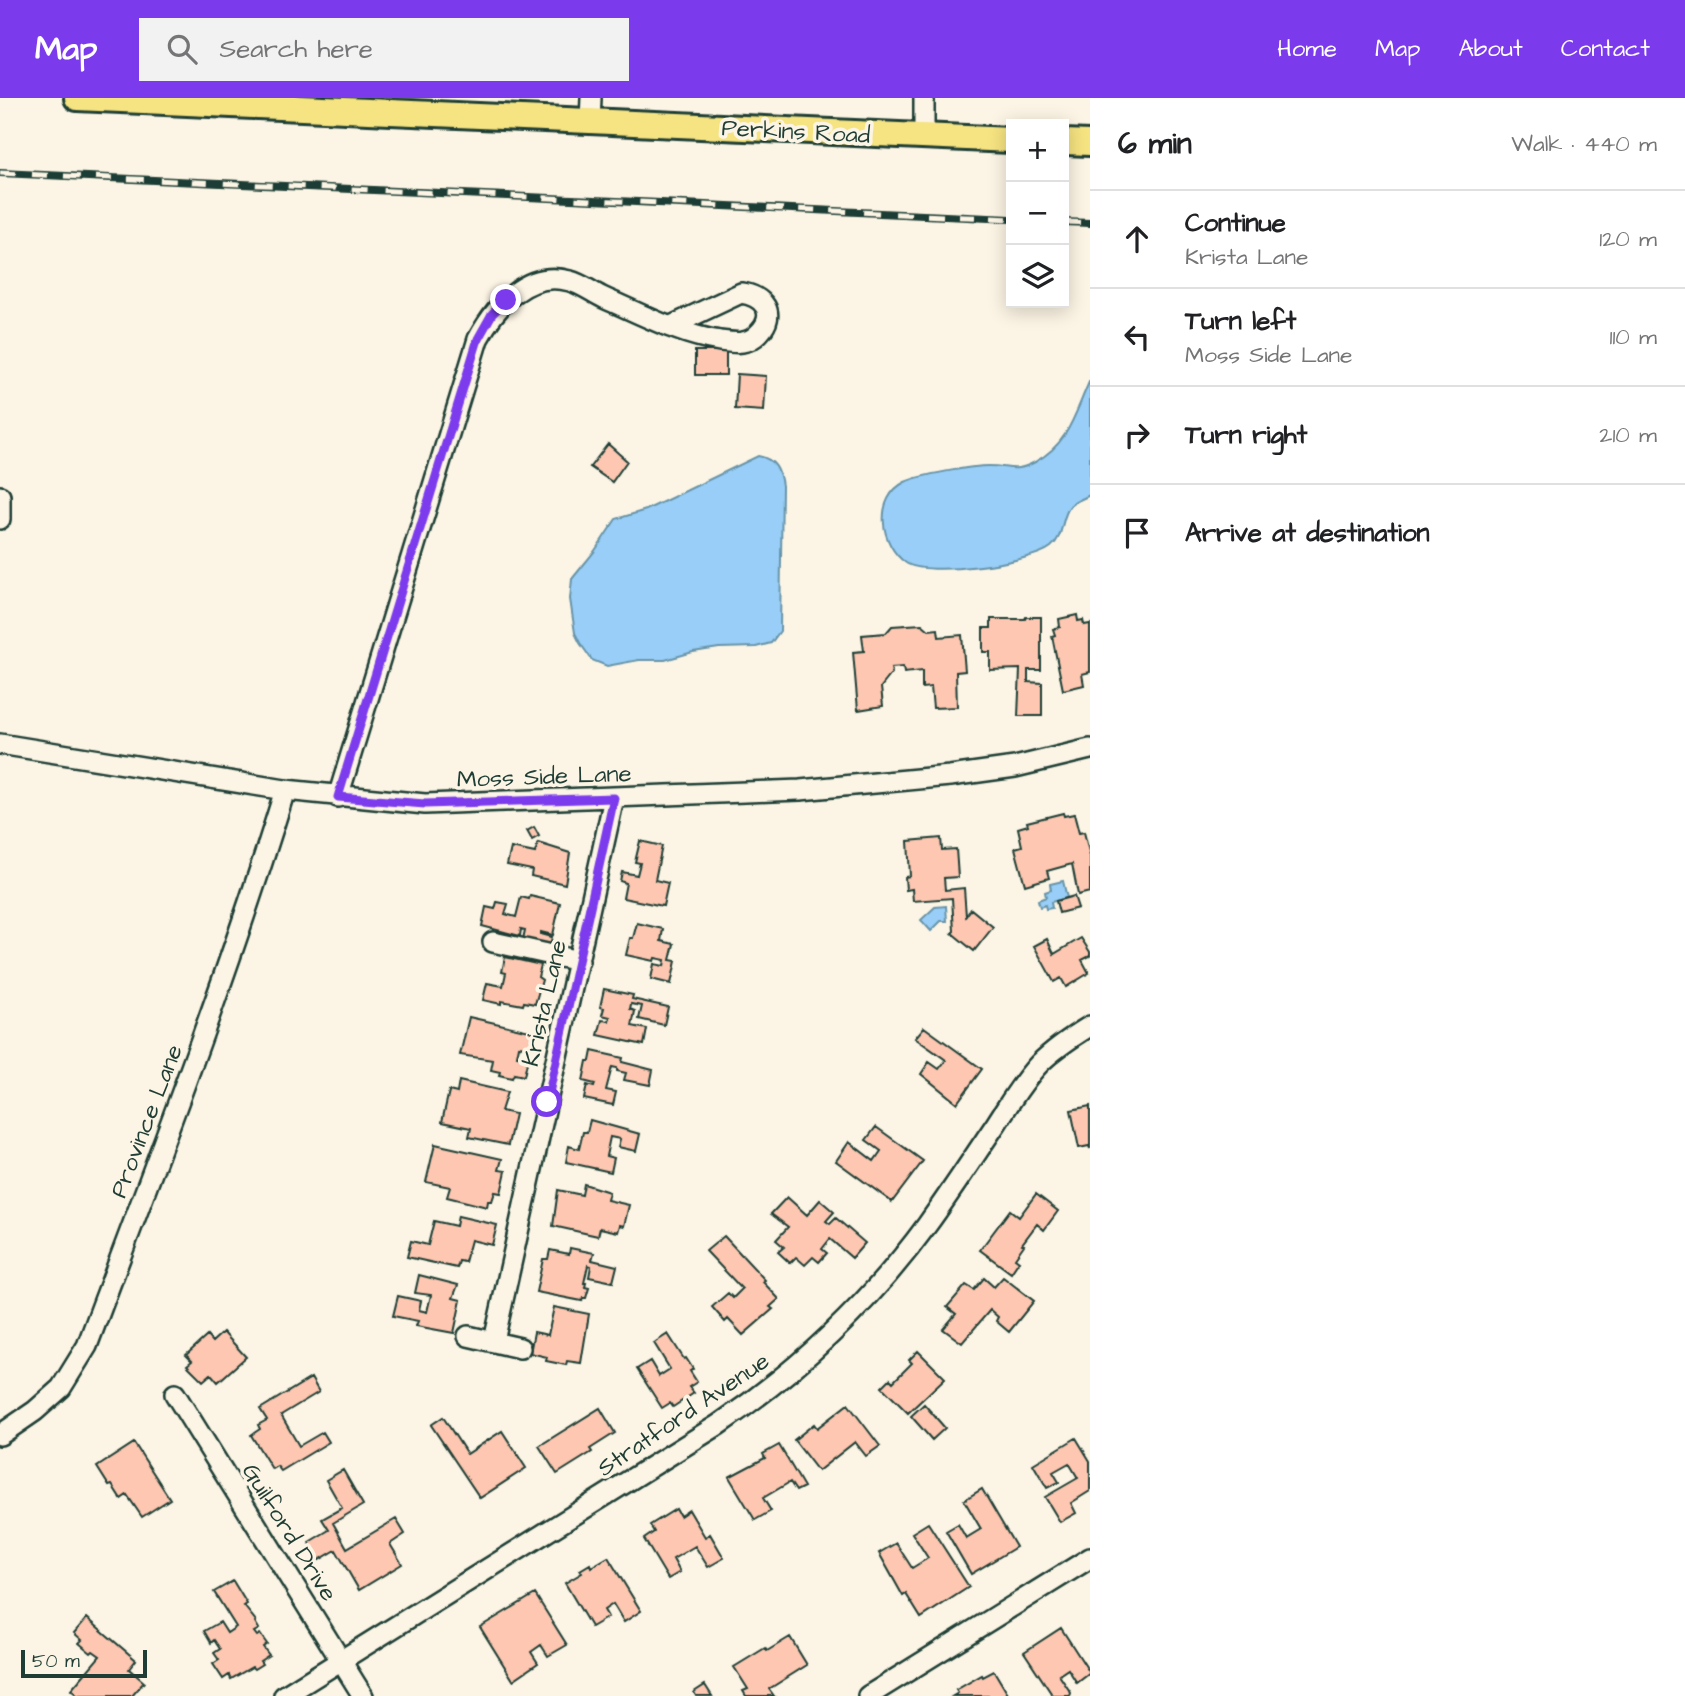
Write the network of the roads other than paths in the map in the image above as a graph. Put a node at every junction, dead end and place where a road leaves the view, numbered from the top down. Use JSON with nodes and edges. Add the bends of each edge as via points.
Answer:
{"nodes":[{"id":1,"x":77,"y":98,"type":"edge"},
{"id":2,"x":924,"y":98,"type":"edge"},
{"id":3,"x":122,"y":99,"type":"edge"},
{"id":4,"x":167,"y":100,"type":"edge"},
{"id":5,"x":591,"y":110,"type":"edge"},
{"id":6,"x":924,"y":136,"type":"junction"},
{"id":7,"x":1006,"y":140,"type":"edge"},
{"id":8,"x":671,"y":326,"type":"dead end"},
{"id":9,"x":0,"y":496,"type":"edge"},
{"id":10,"x":0,"y":519,"type":"edge"},
{"id":11,"x":1,"y":748,"type":"edge"},
{"id":12,"x":1090,"y":749,"type":"edge"},
{"id":13,"x":285,"y":790,"type":"junction"},
{"id":14,"x":338,"y":797,"type":"junction"},
{"id":15,"x":614,"y":798,"type":"junction"},
{"id":16,"x":493,"y":942,"type":"dead end"},
{"id":17,"x":579,"y":961,"type":"junction"},
{"id":18,"x":1090,"y":1026,"type":"edge"},
{"id":19,"x":468,"y":1336,"type":"dead end"},
{"id":20,"x":495,"y":1341,"type":"junction"},
{"id":21,"x":520,"y":1348,"type":"dead end"},
{"id":22,"x":176,"y":1394,"type":"dead end"},
{"id":23,"x":0,"y":1435,"type":"edge"},
{"id":24,"x":1090,"y":1558,"type":"edge"},
{"id":25,"x":341,"y":1661,"type":"junction"},
{"id":26,"x":284,"y":1696,"type":"edge"},
{"id":27,"x":363,"y":1696,"type":"edge"},
{"id":28,"x":869,"y":1696,"type":"edge"}],
"edges":[{"from":1,"to":3,"type":"main road","name":"Perkins Road"},
{"from":2,"to":6,"type":"street"},
{"from":3,"to":4,"type":"main road","name":"Perkins Road"},
{"from":4,"to":5,"type":"main road","name":"Perkins Road"},
{"from":5,"to":6,"type":"main road","name":"Perkins Road"},
{"from":6,"to":7,"type":"main road","name":"Perkins Road"},
{"from":8,"to":14,"type":"street","via":[[570,281],[544,280],[522,287],[492,314],[478,339]]},
{"from":9,"to":10,"type":"street"},
{"from":11,"to":13,"type":"street","name":"Moss Side Lane"},
{"from":12,"to":15,"type":"street","name":"Moss Side Lane","via":[[950,776],[800,790]]},
{"from":13,"to":14,"type":"street","name":"Moss Side Lane"},
{"from":13,"to":23,"type":"street","name":"Province Lane","via":[[199,1049],[87,1346],[61,1388]]},
{"from":14,"to":15,"type":"street","name":"Moss Side Lane","via":[[425,804]]},
{"from":15,"to":17,"type":"street","name":"Krista Lane"},
{"from":16,"to":17,"type":"street"},
{"from":17,"to":20,"type":"street","name":"Krista Lane"},
{"from":18,"to":25,"type":"street","name":"Stratford Avenue","via":[[1040,1064],[899,1262],[829,1338],[783,1378],[718,1425]]},
{"from":19,"to":20,"type":"street"},
{"from":20,"to":21,"type":"street"},
{"from":22,"to":25,"type":"street","name":"Guilford Drive"},
{"from":24,"to":28,"type":"street"},
{"from":25,"to":26,"type":"street","name":"Stratford Avenue"},
{"from":25,"to":27,"type":"street","name":"Guilford Drive"}]}
